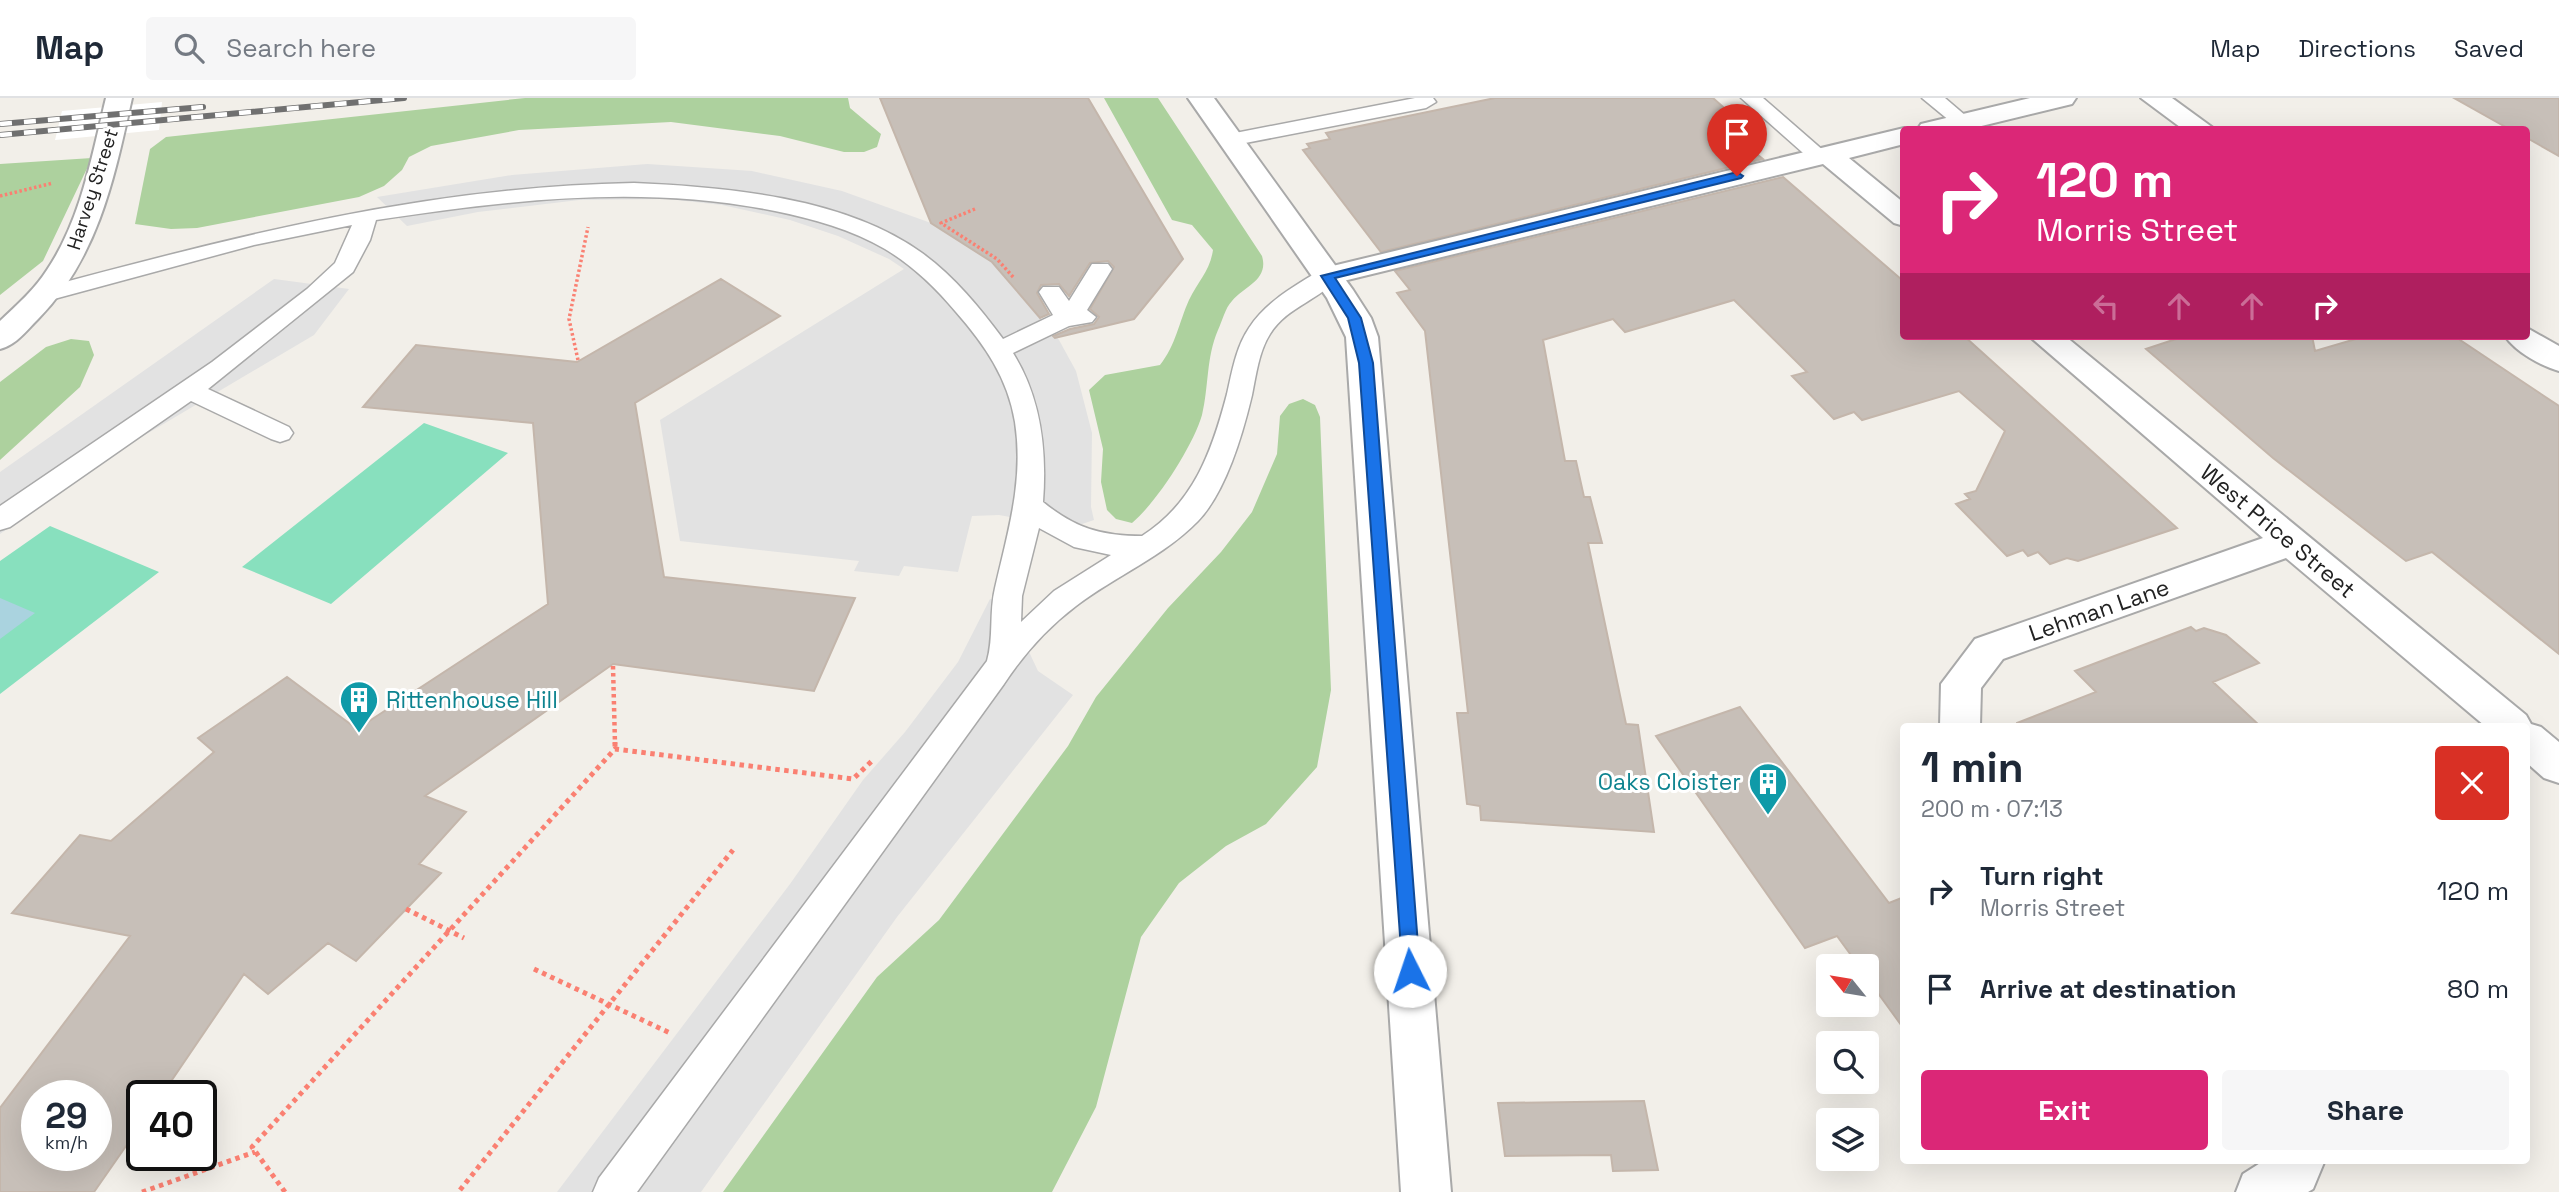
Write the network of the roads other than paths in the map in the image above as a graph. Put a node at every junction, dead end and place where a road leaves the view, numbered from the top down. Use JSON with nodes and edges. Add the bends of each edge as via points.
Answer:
{"nodes":[{"id":1,"x":119,"y":98,"type":"edge"},
{"id":2,"x":1201,"y":98,"type":"edge"},
{"id":3,"x":1751,"y":98,"type":"edge"},
{"id":4,"x":1933,"y":98,"type":"edge"},
{"id":5,"x":2063,"y":98,"type":"edge"},
{"id":6,"x":2154,"y":98,"type":"edge"},
{"id":7,"x":1426,"y":102,"type":"dead end"},
{"id":8,"x":1963,"y":122,"type":"junction"},
{"id":9,"x":1946,"y":126,"type":"edge"},
{"id":10,"x":2197,"y":126,"type":"edge"},
{"id":11,"x":1900,"y":137,"type":"edge"},
{"id":12,"x":1230,"y":140,"type":"junction"},
{"id":13,"x":1823,"y":155,"type":"junction"},
{"id":14,"x":366,"y":215,"type":"junction"},
{"id":15,"x":1900,"y":215,"type":"edge"},
{"id":16,"x":1100,"y":269,"type":"dead end"},
{"id":17,"x":1327,"y":276,"type":"junction"},
{"id":18,"x":1051,"y":292,"type":"dead end"},
{"id":19,"x":43,"y":295,"type":"junction"},
{"id":20,"x":1079,"y":317,"type":"junction"},
{"id":21,"x":0,"y":339,"type":"edge"},
{"id":22,"x":2050,"y":340,"type":"edge"},
{"id":23,"x":2527,"y":340,"type":"edge"},
{"id":24,"x":1000,"y":349,"type":"junction"},
{"id":25,"x":2559,"y":361,"type":"edge"},
{"id":26,"x":190,"y":390,"type":"junction"},
{"id":27,"x":280,"y":433,"type":"dead end"},
{"id":28,"x":1031,"y":507,"type":"junction"},
{"id":29,"x":0,"y":520,"type":"edge"},
{"id":30,"x":2291,"y":542,"type":"junction"},
{"id":31,"x":1147,"y":546,"type":"junction"},
{"id":32,"x":1003,"y":657,"type":"junction"},
{"id":33,"x":1959,"y":723,"type":"edge"},
{"id":34,"x":2508,"y":723,"type":"edge"},
{"id":35,"x":2530,"y":742,"type":"edge"},
{"id":36,"x":2559,"y":766,"type":"edge"},
{"id":37,"x":2298,"y":1164,"type":"edge"},
{"id":38,"x":613,"y":1192,"type":"edge"},
{"id":39,"x":1426,"y":1192,"type":"edge"},
{"id":40,"x":2261,"y":1192,"type":"edge"}],
"edges":[{"from":1,"to":19,"type":"street","name":"Harvey Street","via":[[81,233]]},
{"from":2,"to":12,"type":"street"},
{"from":3,"to":13,"type":"lane"},
{"from":4,"to":8,"type":"lane"},
{"from":5,"to":8,"type":"street"},
{"from":6,"to":10,"type":"street"},
{"from":7,"to":12,"type":"lane"},
{"from":8,"to":9,"type":"street"},
{"from":11,"to":13,"type":"street"},
{"from":12,"to":17,"type":"street"},
{"from":13,"to":15,"type":"street"},
{"from":13,"to":17,"type":"street"},
{"from":14,"to":19,"type":"lane","via":[[251,239]]},
{"from":14,"to":24,"type":"lane","via":[[503,196],[620,187],[724,193],[769,202],[852,226],[904,250],[951,290]]},
{"from":14,"to":26,"type":"lane","via":[[345,267]]},
{"from":16,"to":20,"type":"lane"},
{"from":17,"to":31,"type":"lane","via":[[1283,304],[1259,331],[1233,424],[1212,475],[1190,512]]},
{"from":17,"to":39,"type":"street","via":[[1355,318],[1366,363]]},
{"from":18,"to":20,"type":"lane"},
{"from":19,"to":21,"type":"street","name":"Harvey Street"},
{"from":20,"to":24,"type":"lane"},
{"from":22,"to":30,"type":"street","name":"West Price Street"},
{"from":23,"to":25,"type":"street"},
{"from":24,"to":28,"type":"lane","via":[[1023,393]]},
{"from":26,"to":27,"type":"lane"},
{"from":26,"to":29,"type":"lane"},
{"from":28,"to":31,"type":"lane","via":[[1069,537],[1116,547]]},
{"from":28,"to":32,"type":"lane","via":[[1008,590]]},
{"from":30,"to":33,"type":"street","name":"Lehman Lane","via":[[1989,649],[1961,684]]},
{"from":30,"to":34,"type":"street","name":"West Price Street"},
{"from":31,"to":32,"type":"lane","via":[[1064,599]]},
{"from":32,"to":38,"type":"lane"},
{"from":35,"to":36,"type":"street"},
{"from":37,"to":40,"type":"street","via":[[2295,1171]]}]}
